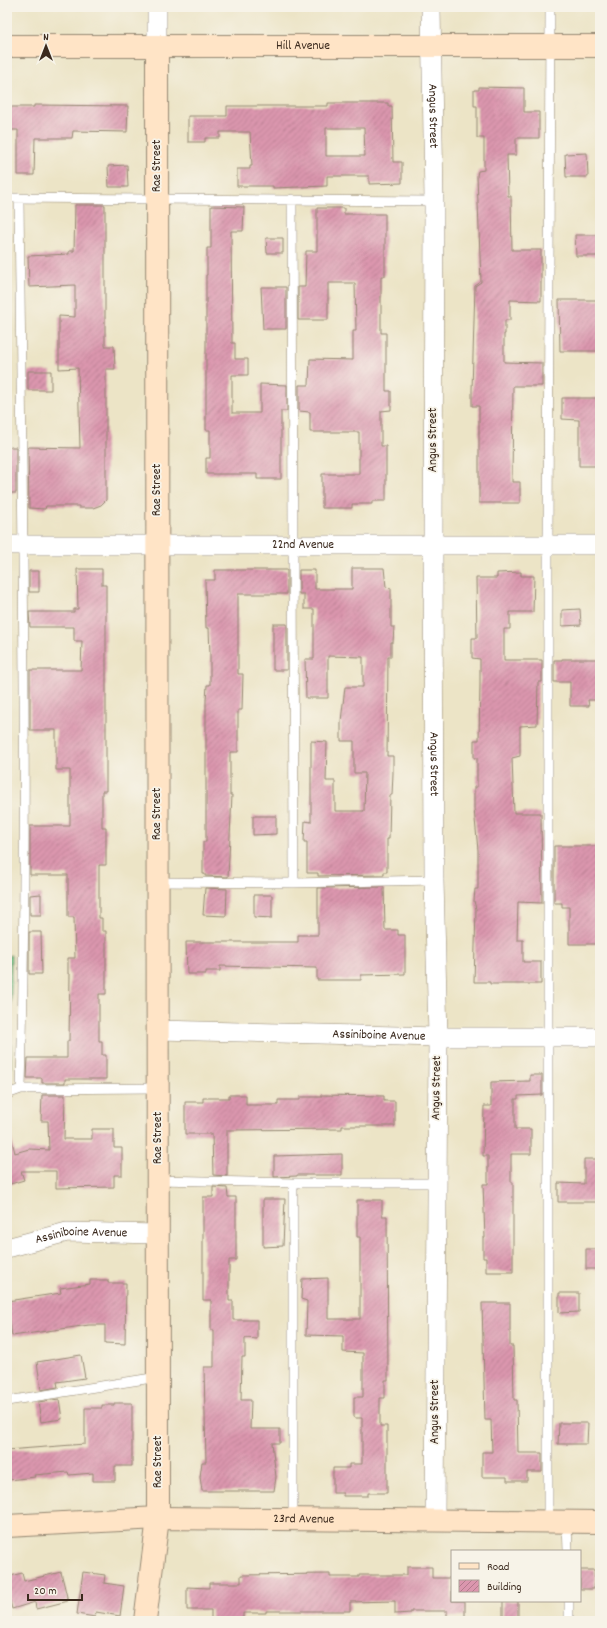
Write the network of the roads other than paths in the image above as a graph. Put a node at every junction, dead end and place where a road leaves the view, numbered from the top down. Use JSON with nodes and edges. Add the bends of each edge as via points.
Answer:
{"nodes":[{"id":1,"x":157,"y":7,"type":"edge"},
{"id":2,"x":431,"y":7,"type":"edge"},
{"id":3,"x":550,"y":7,"type":"edge"},
{"id":4,"x":7,"y":46,"type":"edge"},
{"id":5,"x":157,"y":46,"type":"junction"},
{"id":6,"x":432,"y":46,"type":"junction"},
{"id":7,"x":551,"y":46,"type":"junction"},
{"id":8,"x":600,"y":46,"type":"edge"},
{"id":9,"x":7,"y":198,"type":"edge"},
{"id":10,"x":19,"y":198,"type":"junction"},
{"id":11,"x":157,"y":199,"type":"junction"},
{"id":12,"x":292,"y":199,"type":"junction"},
{"id":13,"x":434,"y":201,"type":"junction"},
{"id":14,"x":292,"y":544,"type":"junction"},
{"id":15,"x":15,"y":545,"type":"edge"},
{"id":16,"x":433,"y":545,"type":"junction"},
{"id":17,"x":600,"y":545,"type":"edge"},
{"id":18,"x":157,"y":546,"type":"junction"},
{"id":19,"x":548,"y":546,"type":"junction"},
{"id":20,"x":434,"y":880,"type":"junction"},
{"id":21,"x":158,"y":882,"type":"junction"},
{"id":22,"x":294,"y":883,"type":"junction"},
{"id":23,"x":158,"y":1030,"type":"junction"},
{"id":24,"x":548,"y":1035,"type":"junction"},
{"id":25,"x":438,"y":1037,"type":"junction"},
{"id":26,"x":600,"y":1037,"type":"edge"},
{"id":27,"x":158,"y":1088,"type":"junction"},
{"id":28,"x":21,"y":1089,"type":"junction"},
{"id":29,"x":7,"y":1094,"type":"edge"},
{"id":30,"x":158,"y":1180,"type":"junction"},
{"id":31,"x":292,"y":1183,"type":"junction"},
{"id":32,"x":436,"y":1183,"type":"junction"},
{"id":33,"x":158,"y":1234,"type":"junction"},
{"id":34,"x":7,"y":1248,"type":"edge"},
{"id":35,"x":158,"y":1377,"type":"junction"},
{"id":36,"x":7,"y":1400,"type":"edge"},
{"id":37,"x":158,"y":1518,"type":"junction"},
{"id":38,"x":293,"y":1519,"type":"junction"},
{"id":39,"x":435,"y":1521,"type":"junction"},
{"id":40,"x":558,"y":1522,"type":"junction"},
{"id":41,"x":600,"y":1522,"type":"edge"},
{"id":42,"x":7,"y":1526,"type":"edge"},
{"id":43,"x":568,"y":1550,"type":"edge"},
{"id":44,"x":568,"y":1602,"type":"edge"},
{"id":45,"x":145,"y":1621,"type":"edge"},
{"id":46,"x":569,"y":1621,"type":"edge"}],
"edges":[{"from":1,"to":5,"type":"street","name":"Rae Street"},
{"from":2,"to":6,"type":"street","name":"Angus Street"},
{"from":3,"to":7,"type":"lane"},
{"from":4,"to":5,"type":"street","name":"Hill Avenue"},
{"from":5,"to":6,"type":"street","name":"Hill Avenue"},
{"from":5,"to":11,"type":"street","name":"Rae Street"},
{"from":6,"to":7,"type":"street","name":"Hill Avenue"},
{"from":6,"to":13,"type":"street","name":"Angus Street"},
{"from":7,"to":8,"type":"street","name":"Hill Avenue"},
{"from":7,"to":19,"type":"lane"},
{"from":9,"to":10,"type":"lane"},
{"from":10,"to":11,"type":"lane"},
{"from":10,"to":15,"type":"lane"},
{"from":11,"to":12,"type":"lane"},
{"from":11,"to":18,"type":"street","name":"Rae Street"},
{"from":12,"to":13,"type":"lane"},
{"from":12,"to":14,"type":"lane"},
{"from":13,"to":16,"type":"street","name":"Angus Street"},
{"from":14,"to":16,"type":"street","name":"22nd Avenue"},
{"from":14,"to":18,"type":"street","name":"22nd Avenue"},
{"from":14,"to":22,"type":"lane"},
{"from":15,"to":18,"type":"street","name":"22nd Avenue"},
{"from":15,"to":28,"type":"lane","via":[[24,970]]},
{"from":16,"to":19,"type":"street","name":"22nd Avenue"},
{"from":16,"to":20,"type":"street","name":"Angus Street"},
{"from":17,"to":19,"type":"street","name":"22nd Avenue"},
{"from":18,"to":21,"type":"street","name":"Rae Street"},
{"from":19,"to":24,"type":"lane"},
{"from":20,"to":22,"type":"lane"},
{"from":20,"to":25,"type":"street","name":"Angus Street"},
{"from":21,"to":22,"type":"lane"},
{"from":21,"to":23,"type":"street","name":"Rae Street"},
{"from":23,"to":25,"type":"street","name":"Assiniboine Avenue"},
{"from":23,"to":27,"type":"street","name":"Rae Street"},
{"from":24,"to":25,"type":"street","name":"Assiniboine Avenue"},
{"from":24,"to":26,"type":"street","name":"Assiniboine Avenue"},
{"from":24,"to":40,"type":"lane"},
{"from":25,"to":32,"type":"street","name":"Angus Street"},
{"from":27,"to":28,"type":"lane"},
{"from":27,"to":30,"type":"street","name":"Rae Street"},
{"from":28,"to":29,"type":"lane"},
{"from":30,"to":31,"type":"lane"},
{"from":30,"to":33,"type":"street","name":"Rae Street"},
{"from":31,"to":32,"type":"lane"},
{"from":31,"to":38,"type":"lane"},
{"from":32,"to":39,"type":"street","name":"Angus Street"},
{"from":33,"to":34,"type":"street","name":"Assiniboine Avenue","via":[[68,1232]]},
{"from":33,"to":35,"type":"street","name":"Rae Street"},
{"from":35,"to":36,"type":"lane"},
{"from":35,"to":37,"type":"street","name":"Rae Street"},
{"from":37,"to":38,"type":"street","name":"23rd Avenue"},
{"from":37,"to":42,"type":"street","name":"23rd Avenue"},
{"from":37,"to":45,"type":"street","name":"Rae Street"},
{"from":38,"to":39,"type":"street","name":"23rd Avenue"},
{"from":39,"to":40,"type":"street","name":"23rd Avenue"},
{"from":40,"to":41,"type":"street","name":"23rd Avenue"},
{"from":40,"to":43,"type":"lane"},
{"from":44,"to":46,"type":"lane"}]}
